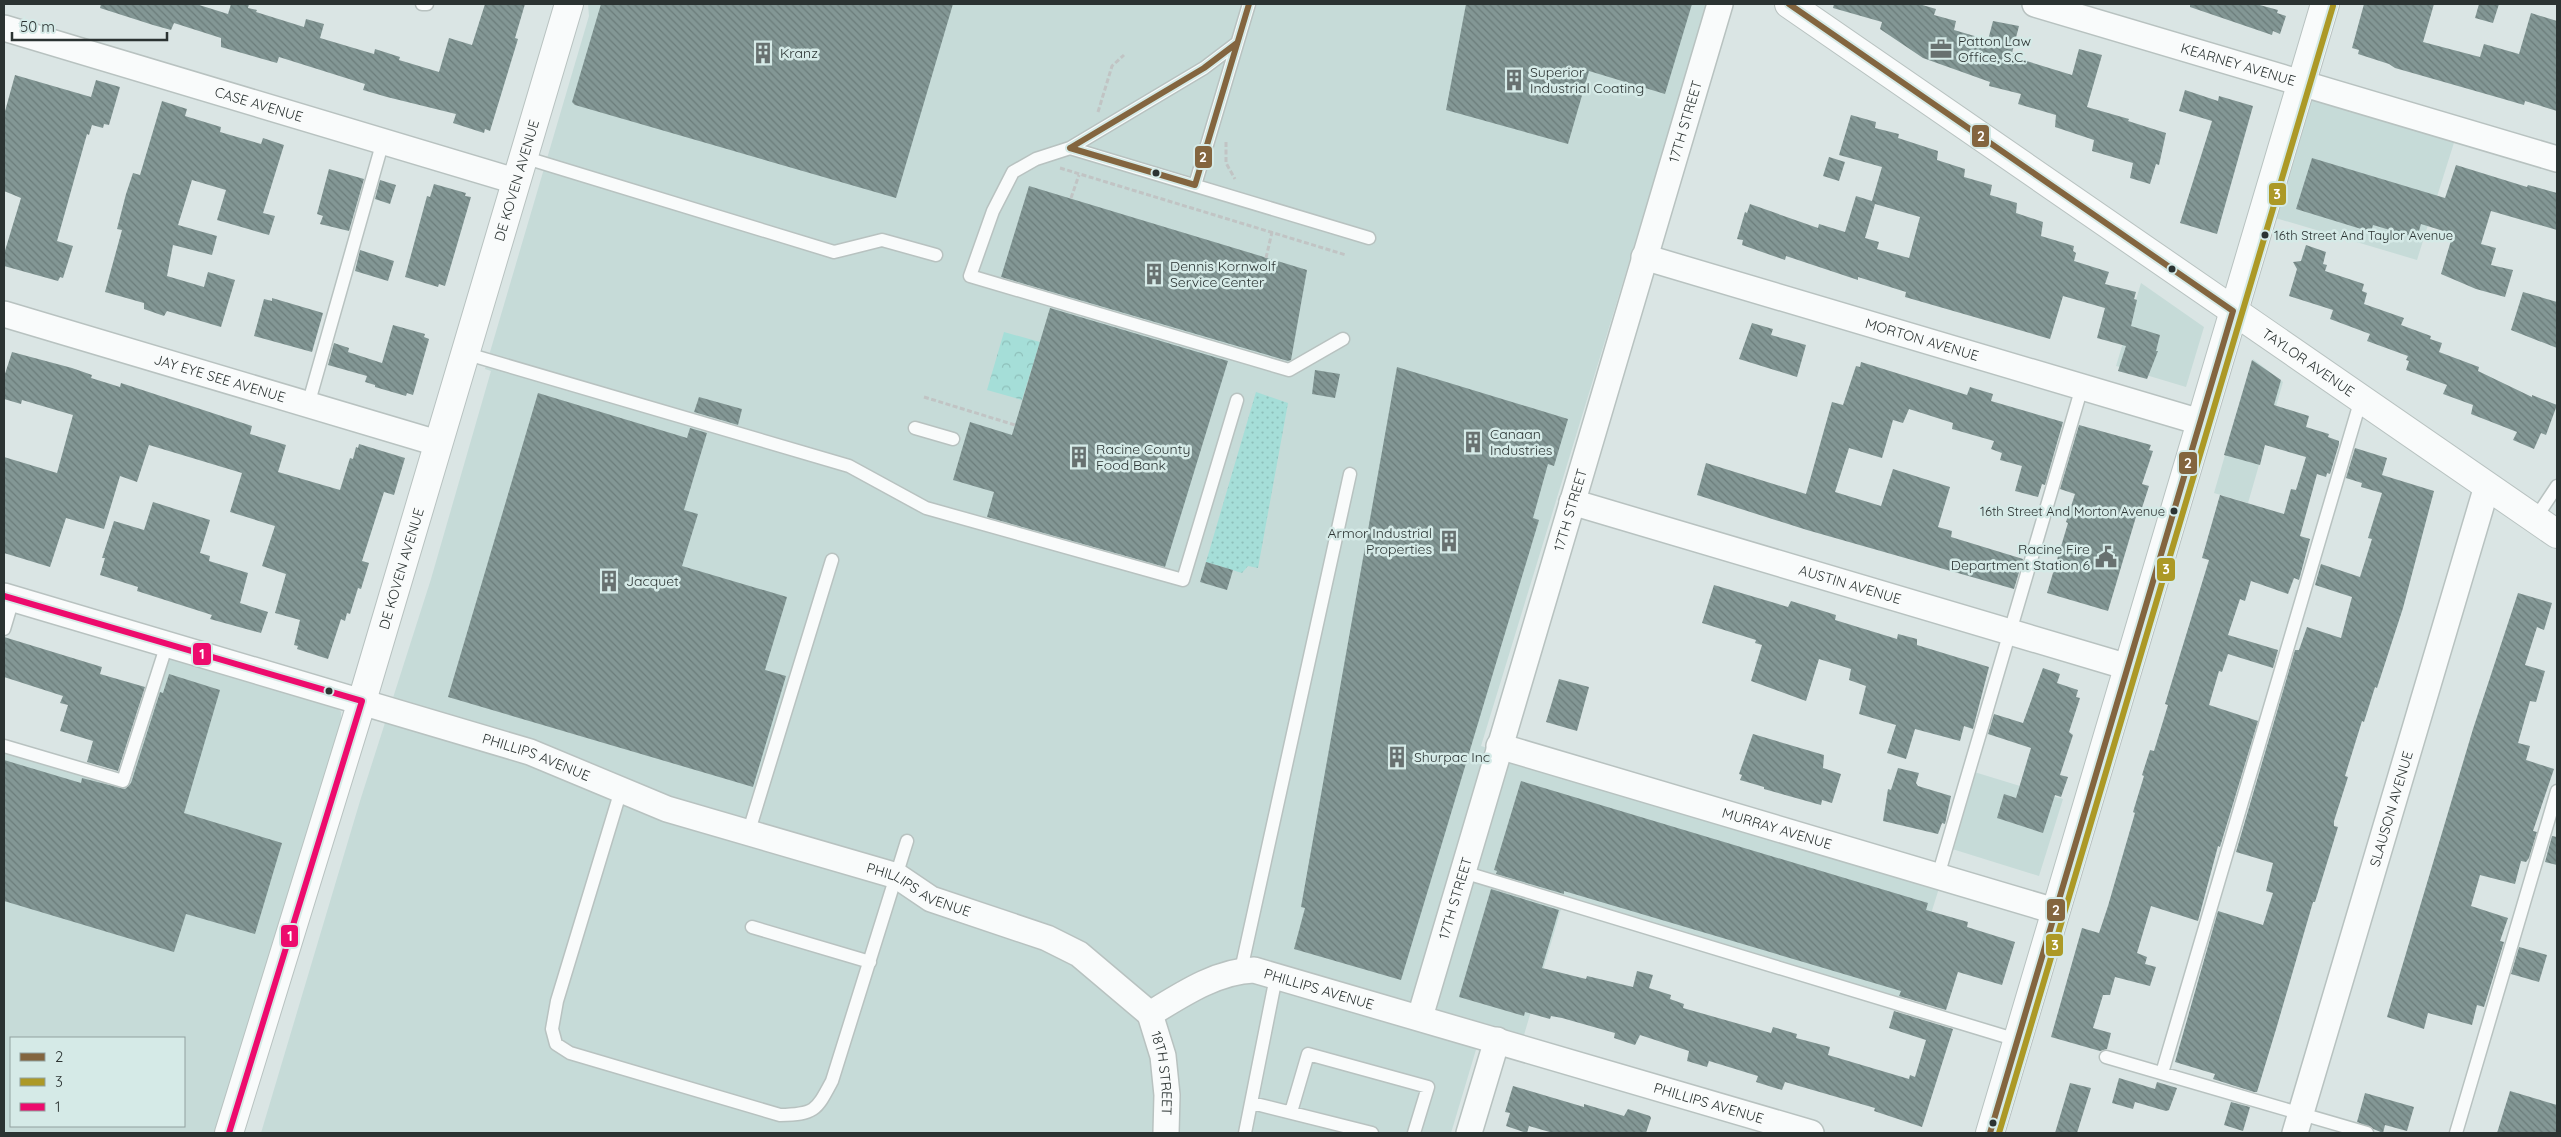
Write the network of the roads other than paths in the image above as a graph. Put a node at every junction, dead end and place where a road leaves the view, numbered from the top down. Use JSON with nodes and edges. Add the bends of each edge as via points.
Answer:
{"nodes":[{"id":1,"x":422,"y":4,"type":"edge"},
{"id":2,"x":427,"y":4,"type":"edge"},
{"id":3,"x":569,"y":4,"type":"edge"},
{"id":4,"x":1249,"y":4,"type":"edge"},
{"id":5,"x":1720,"y":4,"type":"edge"},
{"id":6,"x":1789,"y":4,"type":"edge"},
{"id":7,"x":2035,"y":4,"type":"edge"},
{"id":8,"x":2325,"y":4,"type":"edge"},
{"id":9,"x":4,"y":28,"type":"edge"},
{"id":10,"x":1238,"y":42,"type":"junction"},
{"id":11,"x":2301,"y":83,"type":"junction"},
{"id":12,"x":383,"y":142,"type":"junction"},
{"id":13,"x":1070,"y":148,"type":"junction"},
{"id":14,"x":2557,"y":160,"type":"edge"},
{"id":15,"x":519,"y":169,"type":"junction"},
{"id":16,"x":1195,"y":185,"type":"junction"},
{"id":17,"x":1369,"y":238,"type":"dead end"},
{"id":18,"x":936,"y":255,"type":"dead end"},
{"id":19,"x":1644,"y":257,"type":"junction"},
{"id":20,"x":2233,"y":311,"type":"junction"},
{"id":21,"x":4,"y":314,"type":"edge"},
{"id":22,"x":1343,"y":339,"type":"dead end"},
{"id":23,"x":464,"y":353,"type":"junction"},
{"id":24,"x":2082,"y":387,"type":"junction"},
{"id":25,"x":2361,"y":399,"type":"junction"},
{"id":26,"x":1237,"y":400,"type":"dead end"},
{"id":27,"x":308,"y":405,"type":"junction"},
{"id":28,"x":2200,"y":422,"type":"junction"},
{"id":29,"x":915,"y":428,"type":"dead end"},
{"id":30,"x":953,"y":439,"type":"dead end"},
{"id":31,"x":437,"y":443,"type":"junction"},
{"id":32,"x":1350,"y":474,"type":"dead end"},
{"id":33,"x":2487,"y":486,"type":"junction"},
{"id":34,"x":2557,"y":486,"type":"edge"},
{"id":35,"x":1572,"y":502,"type":"junction"},
{"id":36,"x":2534,"y":519,"type":"junction"},
{"id":37,"x":2557,"y":534,"type":"edge"},
{"id":38,"x":832,"y":560,"type":"dead end"},
{"id":39,"x":9,"y":597,"type":"edge"},
{"id":40,"x":4,"y":629,"type":"edge"},
{"id":41,"x":2011,"y":632,"type":"junction"},
{"id":42,"x":167,"y":644,"type":"junction"},
{"id":43,"x":2128,"y":667,"type":"junction"},
{"id":44,"x":362,"y":701,"type":"junction"},
{"id":45,"x":4,"y":746,"type":"edge"},
{"id":46,"x":1500,"y":746,"type":"junction"},
{"id":47,"x":621,"y":790,"type":"junction"},
{"id":48,"x":2557,"y":791,"type":"edge"},
{"id":49,"x":748,"y":834,"type":"junction"},
{"id":50,"x":907,"y":841,"type":"dead end"},
{"id":51,"x":1463,"y":872,"type":"junction"},
{"id":52,"x":896,"y":876,"type":"junction"},
{"id":53,"x":1938,"y":876,"type":"junction"},
{"id":54,"x":2055,"y":911,"type":"junction"},
{"id":55,"x":752,"y":927,"type":"dead end"},
{"id":56,"x":870,"y":962,"type":"junction"},
{"id":57,"x":1241,"y":970,"type":"junction"},
{"id":58,"x":1276,"y":977,"type":"junction"},
{"id":59,"x":1150,"y":1014,"type":"junction"},
{"id":60,"x":1420,"y":1017,"type":"junction"},
{"id":61,"x":1497,"y":1040,"type":"junction"},
{"id":62,"x":2017,"y":1040,"type":"junction"},
{"id":63,"x":2106,"y":1057,"type":"dead end"},
{"id":64,"x":2162,"y":1073,"type":"junction"},
{"id":65,"x":1252,"y":1103,"type":"junction"},
{"id":66,"x":1290,"y":1112,"type":"junction"},
{"id":67,"x":2298,"y":1123,"type":"edge"},
{"id":68,"x":229,"y":1133,"type":"edge"},
{"id":69,"x":1166,"y":1133,"type":"edge"},
{"id":70,"x":1245,"y":1133,"type":"edge"},
{"id":71,"x":1372,"y":1133,"type":"edge"},
{"id":72,"x":1414,"y":1133,"type":"edge"},
{"id":73,"x":1469,"y":1133,"type":"edge"},
{"id":74,"x":1811,"y":1133,"type":"edge"},
{"id":75,"x":1990,"y":1133,"type":"edge"},
{"id":76,"x":2367,"y":1133,"type":"edge"},
{"id":77,"x":2456,"y":1133,"type":"edge"}],
"edges":[{"from":1,"to":2,"type":"lane"},
{"from":3,"to":15,"type":"street","name":"DE KOVEN AVENUE"},
{"from":4,"to":10,"type":"lane"},
{"from":5,"to":19,"type":"street","name":"17TH STREET"},
{"from":6,"to":20,"type":"street","name":"TAYLOR AVENUE"},
{"from":7,"to":11,"type":"street","name":"KEARNEY AVENUE"},
{"from":8,"to":11,"type":"street"},
{"from":9,"to":12,"type":"street","name":"CASE AVENUE"},
{"from":10,"to":13,"type":"lane","via":[[1204,68]]},
{"from":10,"to":16,"type":"lane"},
{"from":11,"to":14,"type":"street","name":"KEARNEY AVENUE"},
{"from":11,"to":20,"type":"street"},
{"from":12,"to":15,"type":"street","name":"CASE AVENUE"},
{"from":12,"to":27,"type":"lane"},
{"from":13,"to":16,"type":"lane"},
{"from":13,"to":22,"type":"lane","via":[[1036,159],[1012,172],[993,211],[970,276],[1289,370]]},
{"from":15,"to":18,"type":"lane","via":[[834,252],[882,240]]},
{"from":15,"to":23,"type":"street","name":"DE KOVEN AVENUE"},
{"from":16,"to":17,"type":"lane"},
{"from":19,"to":24,"type":"street","name":"MORTON AVENUE"},
{"from":19,"to":35,"type":"street","name":"17TH STREET"},
{"from":20,"to":25,"type":"street","name":"TAYLOR AVENUE"},
{"from":20,"to":28,"type":"street"},
{"from":21,"to":27,"type":"street","name":"JAY EYE SEE AVENUE"},
{"from":23,"to":26,"type":"lane","via":[[845,464],[926,508],[1183,580]]},
{"from":23,"to":31,"type":"street","name":"DE KOVEN AVENUE"},
{"from":24,"to":28,"type":"street","name":"MORTON AVENUE"},
{"from":24,"to":41,"type":"lane"},
{"from":25,"to":33,"type":"street","name":"TAYLOR AVENUE"},
{"from":25,"to":64,"type":"lane"},
{"from":27,"to":31,"type":"street","name":"JAY EYE SEE AVENUE"},
{"from":28,"to":43,"type":"street"},
{"from":29,"to":30,"type":"lane"},
{"from":31,"to":44,"type":"street","name":"DE KOVEN AVENUE"},
{"from":32,"to":57,"type":"lane"},
{"from":33,"to":36,"type":"street","name":"TAYLOR AVENUE"},
{"from":33,"to":67,"type":"street","name":"SLAUSON AVENUE"},
{"from":34,"to":36,"type":"lane"},
{"from":35,"to":41,"type":"street","name":"AUSTIN AVENUE"},
{"from":35,"to":46,"type":"street","name":"17TH STREET"},
{"from":36,"to":37,"type":"street","name":"TAYLOR AVENUE"},
{"from":38,"to":49,"type":"lane"},
{"from":39,"to":40,"type":"lane"},
{"from":39,"to":42,"type":"street","name":"PHILLIPS AVENUE"},
{"from":41,"to":43,"type":"street","name":"AUSTIN AVENUE"},
{"from":41,"to":53,"type":"lane"},
{"from":42,"to":44,"type":"street","name":"PHILLIPS AVENUE"},
{"from":42,"to":45,"type":"lane","via":[[123,781]]},
{"from":43,"to":54,"type":"street"},
{"from":44,"to":47,"type":"street","name":"PHILLIPS AVENUE","via":[[530,752]]},
{"from":44,"to":68,"type":"street","name":"DE KOVEN AVENUE"},
{"from":46,"to":51,"type":"street","name":"17TH STREET"},
{"from":46,"to":53,"type":"street","name":"MURRAY AVENUE"},
{"from":47,"to":49,"type":"street","name":"PHILLIPS AVENUE","via":[[667,809]]},
{"from":47,"to":56,"type":"lane","via":[[557,1001],[552,1029],[556,1044],[570,1053],[780,1115],[805,1114],[820,1103],[832,1081]]},
{"from":48,"to":77,"type":"lane"},
{"from":49,"to":52,"type":"street","name":"PHILLIPS AVENUE"},
{"from":50,"to":52,"type":"lane"},
{"from":51,"to":60,"type":"street","name":"17TH STREET"},
{"from":51,"to":62,"type":"lane"},
{"from":52,"to":56,"type":"lane"},
{"from":52,"to":59,"type":"street","name":"PHILLIPS AVENUE","via":[[931,899],[1047,938],[1079,954]]},
{"from":53,"to":54,"type":"street","name":"MURRAY AVENUE"},
{"from":54,"to":62,"type":"street"},
{"from":55,"to":56,"type":"lane"},
{"from":57,"to":58,"type":"street","name":"PHILLIPS AVENUE","via":[[1254,970]]},
{"from":57,"to":59,"type":"street","name":"PHILLIPS AVENUE","via":[[1188,992]]},
{"from":58,"to":60,"type":"street","name":"PHILLIPS AVENUE"},
{"from":58,"to":65,"type":"lane"},
{"from":59,"to":69,"type":"street","name":"18TH STREET","via":[[1163,1056]]},
{"from":60,"to":61,"type":"street","name":"PHILLIPS AVENUE"},
{"from":61,"to":73,"type":"street"},
{"from":61,"to":74,"type":"street","name":"PHILLIPS AVENUE"},
{"from":62,"to":75,"type":"street"},
{"from":63,"to":64,"type":"lane"},
{"from":64,"to":67,"type":"lane"},
{"from":65,"to":66,"type":"lane"},
{"from":65,"to":70,"type":"lane"},
{"from":66,"to":71,"type":"lane"},
{"from":66,"to":72,"type":"lane","via":[[1308,1054],[1428,1087]]},
{"from":67,"to":76,"type":"lane"}]}
